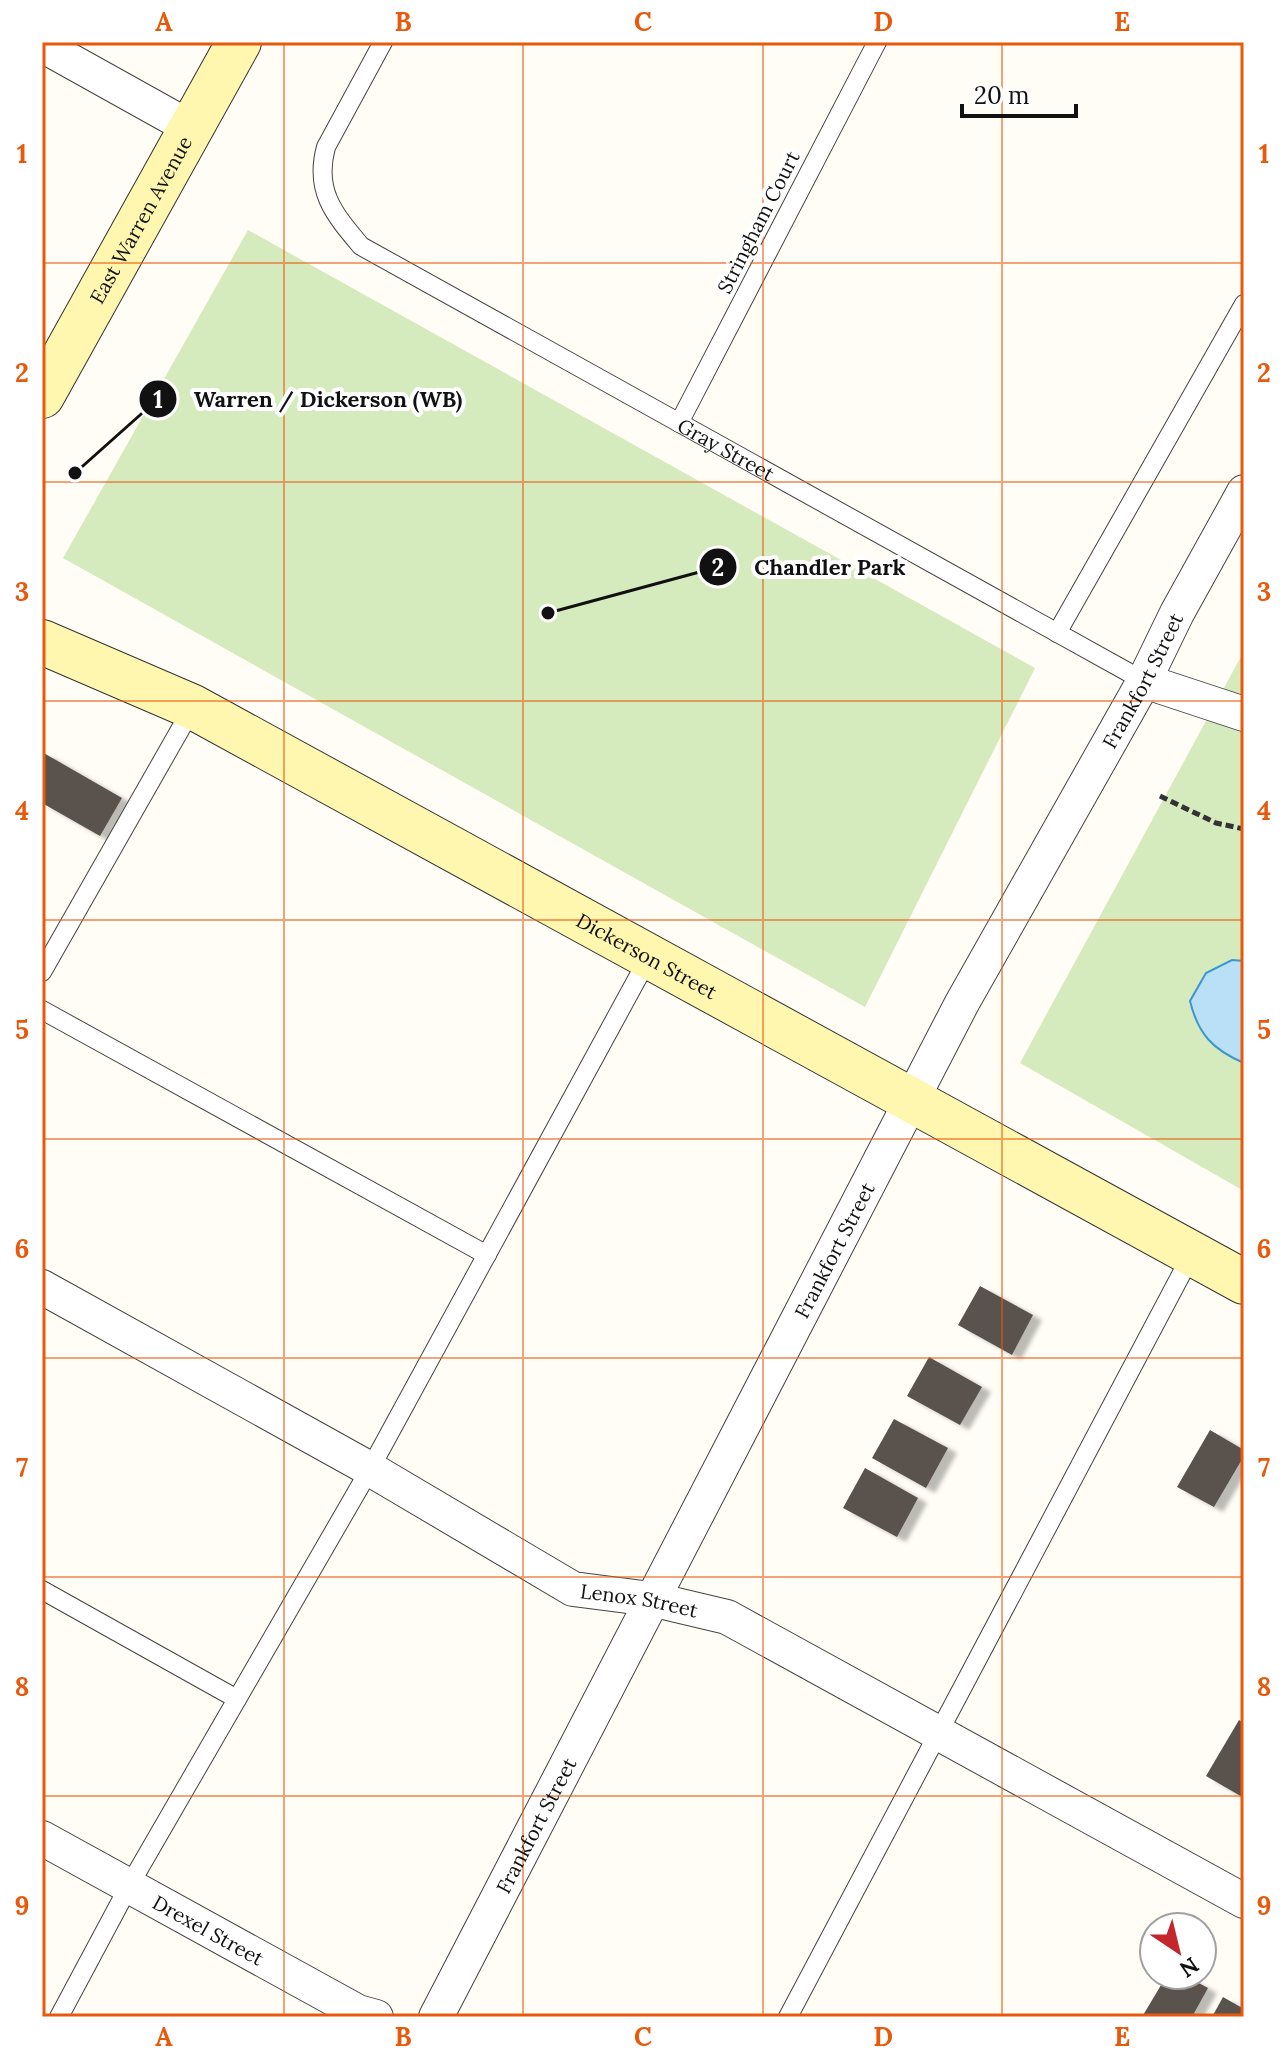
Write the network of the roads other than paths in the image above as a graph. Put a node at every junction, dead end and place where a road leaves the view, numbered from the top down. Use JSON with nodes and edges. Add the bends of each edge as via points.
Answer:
{"nodes":[{"id":1,"x":383,"y":42,"type":"edge"},
{"id":2,"x":877,"y":42,"type":"edge"},
{"id":3,"x":237,"y":43,"type":"edge"},
{"id":4,"x":42,"y":45,"type":"edge"},
{"id":5,"x":191,"y":128,"type":"junction"},
{"id":6,"x":1244,"y":304,"type":"edge"},
{"id":7,"x":42,"y":396,"type":"edge"},
{"id":8,"x":679,"y":423,"type":"junction"},
{"id":9,"x":1244,"y":492,"type":"edge"},
{"id":10,"x":1057,"y":633,"type":"junction"},
{"id":11,"x":42,"y":642,"type":"edge"},
{"id":12,"x":1144,"y":681,"type":"junction"},
{"id":13,"x":193,"y":707,"type":"junction"},
{"id":14,"x":1244,"y":714,"type":"edge"},
{"id":15,"x":650,"y":956,"type":"junction"},
{"id":16,"x":42,"y":972,"type":"edge"},
{"id":17,"x":42,"y":1010,"type":"edge"},
{"id":18,"x":912,"y":1100,"type":"junction"},
{"id":19,"x":1192,"y":1254,"type":"junction"},
{"id":20,"x":487,"y":1255,"type":"junction"},
{"id":21,"x":1244,"y":1282,"type":"edge"},
{"id":22,"x":42,"y":1287,"type":"edge"},
{"id":23,"x":370,"y":1469,"type":"junction"},
{"id":24,"x":42,"y":1590,"type":"edge"},
{"id":25,"x":651,"y":1599,"type":"junction"},
{"id":26,"x":237,"y":1699,"type":"junction"},
{"id":27,"x":938,"y":1732,"type":"junction"},
{"id":28,"x":42,"y":1838,"type":"edge"},
{"id":29,"x":129,"y":1886,"type":"junction"},
{"id":30,"x":1244,"y":1901,"type":"edge"},
{"id":31,"x":59,"y":2017,"type":"edge"},
{"id":32,"x":376,"y":2017,"type":"edge"},
{"id":33,"x":436,"y":2017,"type":"edge"},
{"id":34,"x":788,"y":2017,"type":"edge"}],
"edges":[{"from":1,"to":8,"type":"lane","name":"Gray Street","via":[[322,161],[326,199],[336,216],[361,246]]},
{"from":2,"to":8,"type":"lane","name":"Stringham Court"},
{"from":3,"to":5,"type":"street","name":"East Warren Avenue"},
{"from":4,"to":5,"type":"street"},
{"from":5,"to":7,"type":"street","name":"East Warren Avenue"},
{"from":6,"to":10,"type":"lane"},
{"from":8,"to":10,"type":"lane","name":"Gray Street"},
{"from":9,"to":12,"type":"street","name":"Frankfort Street"},
{"from":10,"to":12,"type":"lane","name":"Gray Street"},
{"from":11,"to":13,"type":"street","name":"Dickerson Street"},
{"from":12,"to":14,"type":"street"},
{"from":12,"to":18,"type":"street","name":"Frankfort Street"},
{"from":13,"to":15,"type":"street","name":"Dickerson Street"},
{"from":13,"to":16,"type":"lane"},
{"from":15,"to":18,"type":"street","name":"Dickerson Street"},
{"from":15,"to":20,"type":"lane"},
{"from":17,"to":20,"type":"lane"},
{"from":18,"to":19,"type":"street","name":"Dickerson Street"},
{"from":18,"to":25,"type":"street","name":"Frankfort Street"},
{"from":19,"to":21,"type":"street","name":"Dickerson Street"},
{"from":19,"to":27,"type":"lane"},
{"from":20,"to":23,"type":"lane"},
{"from":22,"to":23,"type":"street","name":"Lenox Street"},
{"from":23,"to":25,"type":"street","name":"Lenox Street","via":[[573,1589]]},
{"from":23,"to":26,"type":"lane"},
{"from":24,"to":26,"type":"lane"},
{"from":25,"to":27,"type":"street","name":"Lenox Street","via":[[727,1617]]},
{"from":25,"to":33,"type":"street","name":"Frankfort Street"},
{"from":26,"to":29,"type":"lane"},
{"from":27,"to":30,"type":"street","name":"Lenox Street"},
{"from":27,"to":34,"type":"lane"},
{"from":28,"to":29,"type":"street","name":"Drexel Street"},
{"from":29,"to":31,"type":"lane"},
{"from":29,"to":32,"type":"street","name":"Drexel Street","via":[[358,2012]]}]}
